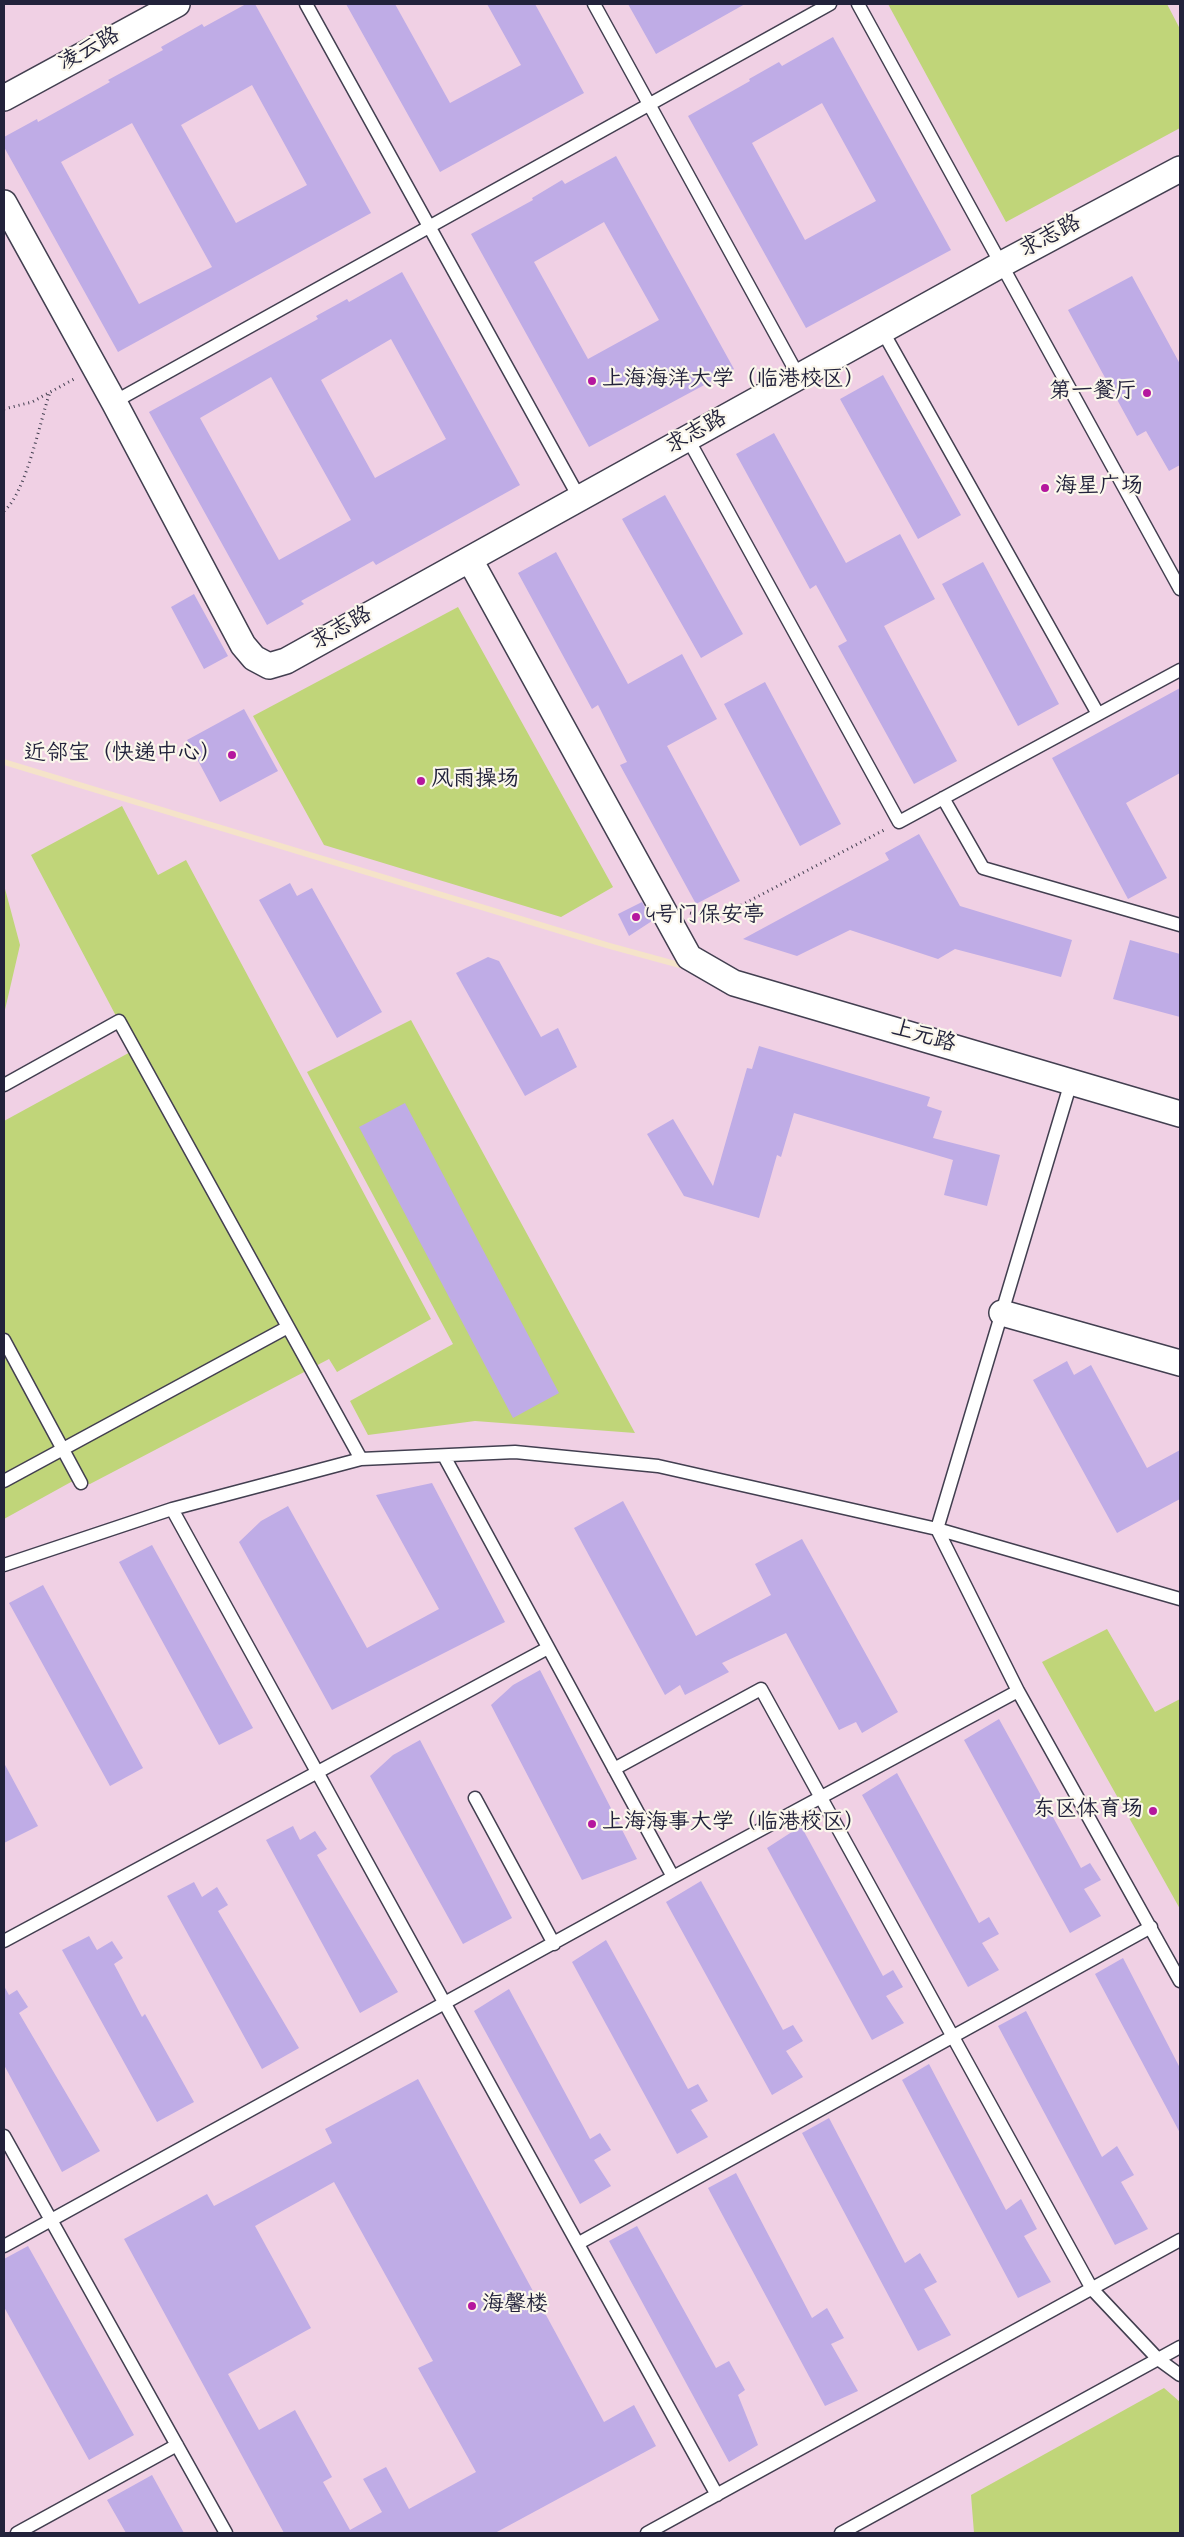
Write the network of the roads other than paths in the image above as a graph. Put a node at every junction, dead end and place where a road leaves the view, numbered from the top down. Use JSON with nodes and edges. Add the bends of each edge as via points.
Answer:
{"nodes":[{"id":1,"x":177,"y":4,"type":"edge"},
{"id":2,"x":306,"y":4,"type":"edge"},
{"id":3,"x":594,"y":4,"type":"edge"},
{"id":4,"x":830,"y":4,"type":"edge"},
{"id":5,"x":858,"y":4,"type":"edge"},
{"id":6,"x":4,"y":98,"type":"edge"},
{"id":7,"x":648,"y":103,"type":"junction"},
{"id":8,"x":1180,"y":169,"type":"edge"},
{"id":9,"x":4,"y":203,"type":"edge"},
{"id":10,"x":428,"y":226,"type":"junction"},
{"id":11,"x":1002,"y":264,"type":"junction"},
{"id":12,"x":883,"y":332,"type":"junction"},
{"id":13,"x":799,"y":377,"type":"junction"},
{"id":14,"x":114,"y":402,"type":"junction"},
{"id":15,"x":688,"y":439,"type":"junction"},
{"id":16,"x":580,"y":499,"type":"junction"},
{"id":17,"x":470,"y":560,"type":"junction"},
{"id":18,"x":1180,"y":589,"type":"edge"},
{"id":19,"x":1180,"y":670,"type":"edge"},
{"id":20,"x":1098,"y":714,"type":"junction"},
{"id":21,"x":943,"y":798,"type":"junction"},
{"id":22,"x":1180,"y":925,"type":"edge"},
{"id":23,"x":1072,"y":1082,"type":"junction"},
{"id":24,"x":4,"y":1085,"type":"edge"},
{"id":25,"x":1180,"y":1114,"type":"edge"},
{"id":26,"x":1002,"y":1313,"type":"junction"},
{"id":27,"x":288,"y":1327,"type":"junction"},
{"id":28,"x":4,"y":1340,"type":"edge"},
{"id":29,"x":1180,"y":1363,"type":"edge"},
{"id":30,"x":63,"y":1449,"type":"junction"},
{"id":31,"x":444,"y":1456,"type":"junction"},
{"id":32,"x":361,"y":1460,"type":"junction"},
{"id":33,"x":4,"y":1481,"type":"edge"},
{"id":34,"x":81,"y":1483,"type":"dead end"},
{"id":35,"x":172,"y":1509,"type":"junction"},
{"id":36,"x":937,"y":1529,"type":"junction"},
{"id":37,"x":4,"y":1566,"type":"edge"},
{"id":38,"x":1180,"y":1600,"type":"edge"},
{"id":39,"x":548,"y":1648,"type":"junction"},
{"id":40,"x":1018,"y":1691,"type":"junction"},
{"id":41,"x":614,"y":1768,"type":"junction"},
{"id":42,"x":315,"y":1773,"type":"junction"},
{"id":43,"x":475,"y":1798,"type":"dead end"},
{"id":44,"x":822,"y":1798,"type":"junction"},
{"id":45,"x":673,"y":1877,"type":"junction"},
{"id":46,"x":1151,"y":1927,"type":"junction"},
{"id":47,"x":4,"y":1941,"type":"edge"},
{"id":48,"x":554,"y":1944,"type":"junction"},
{"id":49,"x":1180,"y":1981,"type":"edge"},
{"id":50,"x":446,"y":2004,"type":"junction"},
{"id":51,"x":953,"y":2036,"type":"junction"},
{"id":52,"x":4,"y":2136,"type":"edge"},
{"id":53,"x":51,"y":2221,"type":"junction"},
{"id":54,"x":1180,"y":2240,"type":"edge"},
{"id":55,"x":579,"y":2243,"type":"junction"},
{"id":56,"x":4,"y":2246,"type":"edge"},
{"id":57,"x":1092,"y":2288,"type":"junction"},
{"id":58,"x":1180,"y":2347,"type":"edge"},
{"id":59,"x":1158,"y":2359,"type":"junction"},
{"id":60,"x":1180,"y":2375,"type":"edge"},
{"id":61,"x":177,"y":2445,"type":"junction"},
{"id":62,"x":717,"y":2494,"type":"junction"},
{"id":63,"x":17,"y":2533,"type":"edge"},
{"id":64,"x":226,"y":2533,"type":"edge"},
{"id":65,"x":647,"y":2533,"type":"edge"},
{"id":66,"x":842,"y":2533,"type":"edge"}],
"edges":[{"from":1,"to":6,"type":"street","name":"凌云路"},
{"from":2,"to":10,"type":"lane"},
{"from":3,"to":7,"type":"lane"},
{"from":4,"to":7,"type":"lane"},
{"from":5,"to":11,"type":"lane"},
{"from":7,"to":10,"type":"lane"},
{"from":7,"to":13,"type":"lane"},
{"from":8,"to":11,"type":"street","name":"求志路"},
{"from":9,"to":14,"type":"street"},
{"from":10,"to":14,"type":"lane"},
{"from":10,"to":16,"type":"lane"},
{"from":11,"to":12,"type":"street","name":"求志路"},
{"from":11,"to":18,"type":"lane"},
{"from":12,"to":13,"type":"street","name":"求志路"},
{"from":12,"to":20,"type":"lane"},
{"from":13,"to":15,"type":"street","name":"求志路"},
{"from":14,"to":17,"type":"street","name":"求志路","via":[[243,645],[254,658],[269,666],[286,662]]},
{"from":15,"to":16,"type":"street","name":"求志路"},
{"from":15,"to":21,"type":"lane","via":[[899,822]]},
{"from":16,"to":17,"type":"street","name":"求志路"},
{"from":17,"to":23,"type":"street","name":"上元路","via":[[689,956],[734,983]]},
{"from":19,"to":20,"type":"lane"},
{"from":20,"to":21,"type":"lane"},
{"from":21,"to":22,"type":"lane","via":[[983,868]]},
{"from":23,"to":25,"type":"street","name":"上元路"},
{"from":23,"to":26,"type":"lane"},
{"from":24,"to":27,"type":"lane","via":[[119,1021]]},
{"from":26,"to":29,"type":"street"},
{"from":26,"to":36,"type":"lane"},
{"from":27,"to":30,"type":"lane"},
{"from":27,"to":32,"type":"lane"},
{"from":28,"to":30,"type":"lane"},
{"from":30,"to":33,"type":"lane"},
{"from":30,"to":34,"type":"lane"},
{"from":31,"to":32,"type":"lane"},
{"from":31,"to":36,"type":"lane","via":[[515,1452],[658,1466]]},
{"from":31,"to":39,"type":"lane"},
{"from":32,"to":35,"type":"lane"},
{"from":35,"to":37,"type":"lane"},
{"from":35,"to":42,"type":"lane"},
{"from":36,"to":38,"type":"lane"},
{"from":36,"to":40,"type":"lane"},
{"from":39,"to":41,"type":"lane"},
{"from":39,"to":42,"type":"lane"},
{"from":40,"to":44,"type":"lane"},
{"from":40,"to":46,"type":"lane"},
{"from":41,"to":44,"type":"lane","via":[[761,1689]]},
{"from":41,"to":45,"type":"lane"},
{"from":42,"to":47,"type":"lane"},
{"from":42,"to":50,"type":"lane"},
{"from":43,"to":48,"type":"lane"},
{"from":44,"to":45,"type":"lane"},
{"from":44,"to":51,"type":"lane"},
{"from":45,"to":48,"type":"lane"},
{"from":46,"to":49,"type":"lane"},
{"from":46,"to":51,"type":"lane"},
{"from":48,"to":50,"type":"lane"},
{"from":50,"to":53,"type":"lane"},
{"from":50,"to":55,"type":"lane"},
{"from":51,"to":55,"type":"lane"},
{"from":51,"to":57,"type":"lane"},
{"from":52,"to":53,"type":"lane"},
{"from":53,"to":56,"type":"lane"},
{"from":53,"to":61,"type":"lane"},
{"from":54,"to":57,"type":"lane"},
{"from":55,"to":62,"type":"lane"},
{"from":57,"to":59,"type":"lane"},
{"from":57,"to":62,"type":"lane"},
{"from":58,"to":59,"type":"lane"},
{"from":59,"to":60,"type":"lane"},
{"from":59,"to":66,"type":"lane"},
{"from":61,"to":63,"type":"lane"},
{"from":61,"to":64,"type":"lane"},
{"from":62,"to":65,"type":"lane"}]}
